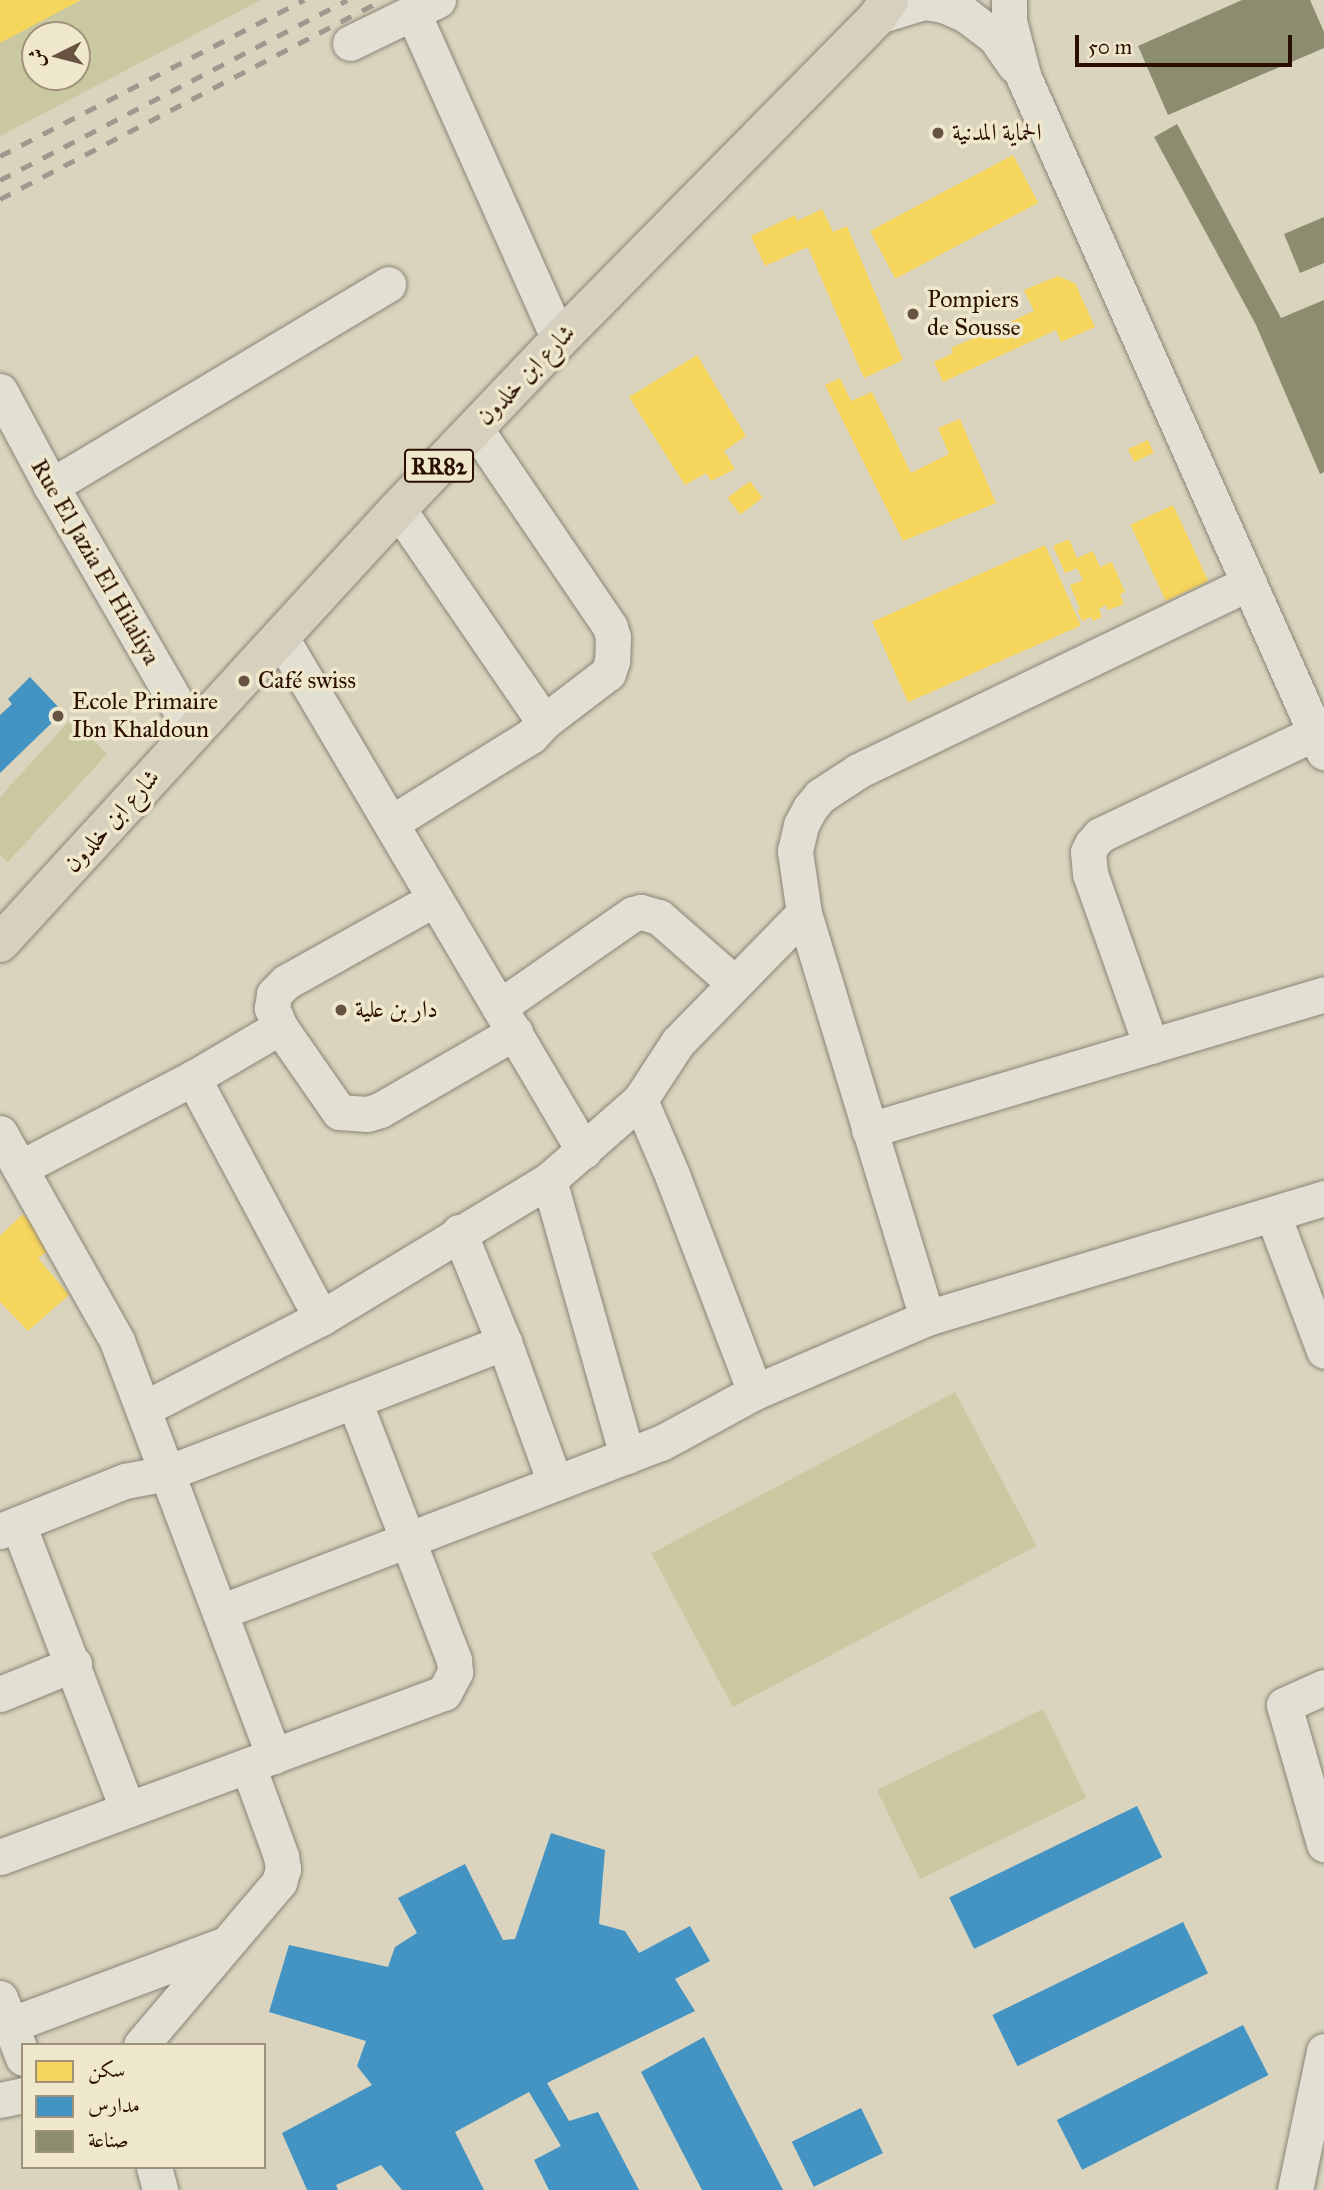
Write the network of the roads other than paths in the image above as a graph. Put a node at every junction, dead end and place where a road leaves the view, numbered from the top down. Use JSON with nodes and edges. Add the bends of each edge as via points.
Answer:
{"nodes":[{"id":1,"x":1009,"y":0,"type":"edge"},
{"id":2,"x":426,"y":6,"type":"edge"},
{"id":3,"x":884,"y":8,"type":"edge"},
{"id":4,"x":350,"y":43,"type":"dead end"},
{"id":5,"x":1024,"y":78,"type":"junction"},
{"id":6,"x":388,"y":284,"type":"dead end"},
{"id":7,"x":559,"y":340,"type":"junction"},
{"id":8,"x":0,"y":391,"type":"edge"},
{"id":9,"x":475,"y":428,"type":"junction"},
{"id":10,"x":51,"y":486,"type":"junction"},
{"id":11,"x":398,"y":509,"type":"junction"},
{"id":12,"x":1249,"y":583,"type":"junction"},
{"id":13,"x":280,"y":636,"type":"junction"},
{"id":14,"x":544,"y":722,"type":"junction"},
{"id":15,"x":193,"y":732,"type":"junction"},
{"id":16,"x":1320,"y":742,"type":"edge"},
{"id":17,"x":391,"y":823,"type":"junction"},
{"id":18,"x":433,"y":900,"type":"junction"},
{"id":19,"x":804,"y":913,"type":"junction"},
{"id":20,"x":0,"y":943,"type":"edge"},
{"id":21,"x":734,"y":983,"type":"junction"},
{"id":22,"x":1324,"y":994,"type":"edge"},
{"id":23,"x":507,"y":1020,"type":"junction"},
{"id":24,"x":281,"y":1027,"type":"junction"},
{"id":25,"x":1151,"y":1046,"type":"junction"},
{"id":26,"x":193,"y":1078,"type":"junction"},
{"id":27,"x":640,"y":1100,"type":"junction"},
{"id":28,"x":869,"y":1130,"type":"junction"},
{"id":29,"x":0,"y":1133,"type":"edge"},
{"id":30,"x":584,"y":1151,"type":"junction"},
{"id":31,"x":20,"y":1168,"type":"junction"},
{"id":32,"x":549,"y":1180,"type":"junction"},
{"id":33,"x":1324,"y":1198,"type":"edge"},
{"id":34,"x":1273,"y":1215,"type":"junction"},
{"id":35,"x":459,"y":1232,"type":"junction"},
{"id":36,"x":321,"y":1318,"type":"junction"},
{"id":37,"x":927,"y":1318,"type":"junction"},
{"id":38,"x":504,"y":1342,"type":"junction"},
{"id":39,"x":1324,"y":1351,"type":"edge"},
{"id":40,"x":755,"y":1392,"type":"junction"},
{"id":41,"x":354,"y":1401,"type":"junction"},
{"id":42,"x":143,"y":1409,"type":"junction"},
{"id":43,"x":627,"y":1456,"type":"junction"},
{"id":44,"x":167,"y":1473,"type":"junction"},
{"id":45,"x":555,"y":1483,"type":"junction"},
{"id":46,"x":9,"y":1528,"type":"edge"},
{"id":47,"x":408,"y":1539,"type":"junction"},
{"id":48,"x":220,"y":1612,"type":"junction"},
{"id":49,"x":74,"y":1664,"type":"junction"},
{"id":50,"x":1324,"y":1687,"type":"edge"},
{"id":51,"x":0,"y":1694,"type":"edge"},
{"id":52,"x":261,"y":1761,"type":"junction"},
{"id":53,"x":128,"y":1810,"type":"junction"},
{"id":54,"x":1324,"y":1844,"type":"edge"},
{"id":55,"x":0,"y":1857,"type":"edge"},
{"id":56,"x":227,"y":1944,"type":"junction"},
{"id":57,"x":5,"y":2011,"type":"edge"},
{"id":58,"x":143,"y":2043,"type":"edge"},
{"id":59,"x":1324,"y":2052,"type":"edge"},
{"id":60,"x":21,"y":2053,"type":"edge"},
{"id":61,"x":21,"y":2095,"type":"edge"},
{"id":62,"x":0,"y":2100,"type":"edge"},
{"id":63,"x":155,"y":2169,"type":"edge"},
{"id":64,"x":160,"y":2190,"type":"edge"},
{"id":65,"x":1295,"y":2190,"type":"edge"}],
"edges":[{"from":1,"to":5,"type":"street","via":[[1009,21]]},
{"from":2,"to":4,"type":"street"},
{"from":2,"to":7,"type":"street"},
{"from":3,"to":5,"type":"street","via":[[943,5],[966,15],[995,37]]},
{"from":3,"to":7,"type":"main road","name":"شارع ابن خلدون","number":"RR82"},
{"from":5,"to":12,"type":"street"},
{"from":6,"to":10,"type":"street"},
{"from":7,"to":9,"type":"main road","name":"شارع ابن خلدون","number":"RR82"},
{"from":8,"to":10,"type":"street","name":"Rue El Jazia El Hilaliya"},
{"from":9,"to":11,"type":"main road","name":"شارع ابن خلدون","number":"RR82"},
{"from":9,"to":14,"type":"street","via":[[613,637],[608,673]]},
{"from":10,"to":15,"type":"street","name":"Rue El Jazia El Hilaliya"},
{"from":11,"to":13,"type":"main road","name":"شارع ابن خلدون","number":"RR82"},
{"from":11,"to":14,"type":"street"},
{"from":12,"to":16,"type":"street"},
{"from":12,"to":19,"type":"street","via":[[858,771],[820,796],[797,835]]},
{"from":13,"to":15,"type":"main road","name":"شارع ابن خلدون","number":"RR82"},
{"from":13,"to":17,"type":"street"},
{"from":14,"to":17,"type":"street","via":[[531,736]]},
{"from":15,"to":20,"type":"main road","name":"شارع ابن خلدون","number":"RR82"},
{"from":16,"to":25,"type":"street","via":[[1100,835],[1092,844],[1090,874]]},
{"from":17,"to":18,"type":"street"},
{"from":18,"to":23,"type":"street"},
{"from":18,"to":24,"type":"street","via":[[286,982],[274,994],[272,1007]]},
{"from":19,"to":21,"type":"street"},
{"from":19,"to":28,"type":"street"},
{"from":21,"to":23,"type":"street","via":[[659,917],[641,912]]},
{"from":21,"to":27,"type":"street","via":[[678,1042]]},
{"from":22,"to":25,"type":"street"},
{"from":23,"to":24,"type":"street","via":[[380,1110],[367,1114],[339,1112]]},
{"from":23,"to":30,"type":"street"},
{"from":24,"to":26,"type":"street"},
{"from":25,"to":28,"type":"street"},
{"from":26,"to":31,"type":"street"},
{"from":26,"to":36,"type":"street"},
{"from":27,"to":30,"type":"street"},
{"from":27,"to":40,"type":"street"},
{"from":28,"to":37,"type":"street"},
{"from":29,"to":31,"type":"street"},
{"from":30,"to":32,"type":"street"},
{"from":31,"to":42,"type":"street","via":[[117,1340]]},
{"from":32,"to":35,"type":"street"},
{"from":32,"to":43,"type":"street"},
{"from":33,"to":34,"type":"street"},
{"from":34,"to":37,"type":"street"},
{"from":34,"to":39,"type":"street"},
{"from":35,"to":36,"type":"street"},
{"from":35,"to":38,"type":"street"},
{"from":36,"to":42,"type":"street"},
{"from":37,"to":40,"type":"street"},
{"from":38,"to":41,"type":"street"},
{"from":38,"to":45,"type":"street"},
{"from":40,"to":43,"type":"street","via":[[661,1443]]},
{"from":41,"to":44,"type":"street"},
{"from":41,"to":47,"type":"street"},
{"from":42,"to":44,"type":"street"},
{"from":43,"to":45,"type":"street"},
{"from":44,"to":46,"type":"street","via":[[125,1481]]},
{"from":44,"to":48,"type":"street"},
{"from":45,"to":47,"type":"street"},
{"from":46,"to":49,"type":"street"},
{"from":47,"to":48,"type":"street"},
{"from":47,"to":52,"type":"street","via":[[454,1660],[451,1684],[433,1698]]},
{"from":48,"to":52,"type":"street"},
{"from":49,"to":51,"type":"street"},
{"from":49,"to":53,"type":"street"},
{"from":50,"to":54,"type":"street","via":[[1284,1704]]},
{"from":52,"to":53,"type":"street"},
{"from":52,"to":56,"type":"street","via":[[284,1870]]},
{"from":53,"to":55,"type":"street"},
{"from":56,"to":57,"type":"street"},
{"from":56,"to":58,"type":"street"},
{"from":57,"to":60,"type":"street"},
{"from":59,"to":65,"type":"street"},
{"from":61,"to":62,"type":"street"},
{"from":63,"to":64,"type":"street"}]}
